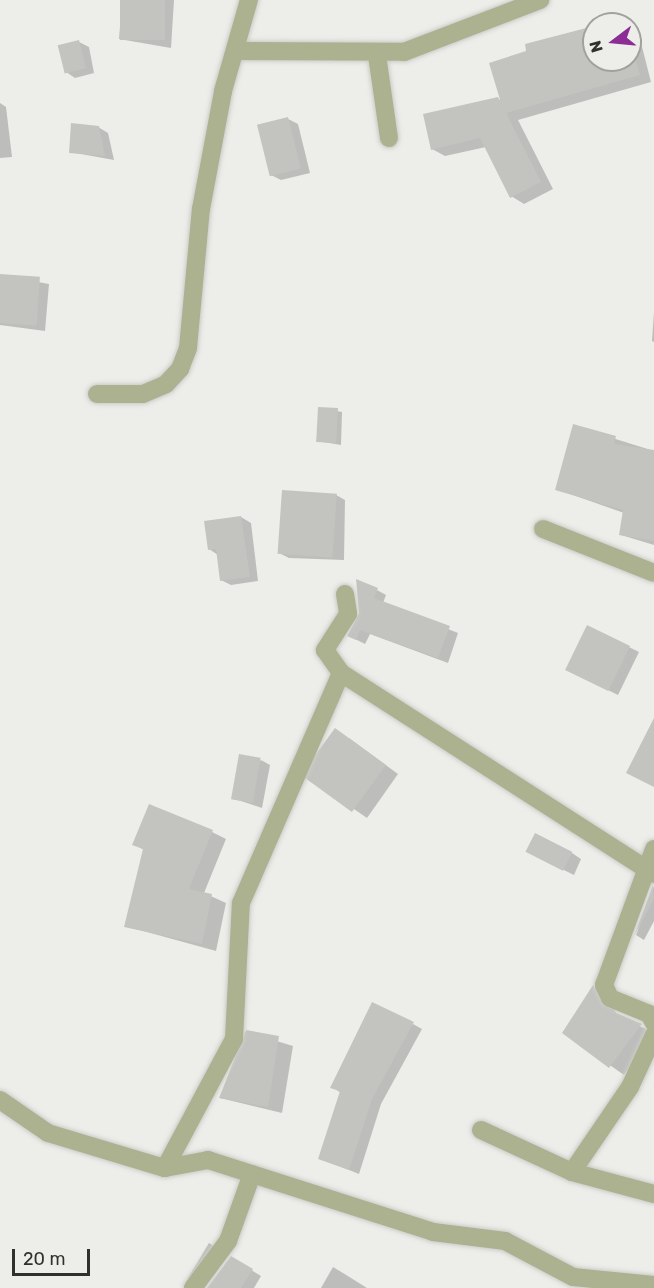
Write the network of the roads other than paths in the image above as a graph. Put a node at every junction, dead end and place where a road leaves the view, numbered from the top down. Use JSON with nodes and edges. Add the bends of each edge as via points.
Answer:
{"nodes":[{"id":1,"x":249,"y":0,"type":"edge"},
{"id":2,"x":540,"y":0,"type":"edge"},
{"id":3,"x":238,"y":51,"type":"junction"},
{"id":4,"x":378,"y":56,"type":"junction"},
{"id":5,"x":389,"y":138,"type":"dead end"},
{"id":6,"x":97,"y":394,"type":"dead end"},
{"id":7,"x":543,"y":529,"type":"dead end"},
{"id":8,"x":654,"y":573,"type":"edge"},
{"id":9,"x":345,"y":594,"type":"dead end"},
{"id":10,"x":341,"y":673,"type":"junction"},
{"id":11,"x":654,"y":849,"type":"edge"},
{"id":12,"x":650,"y":872,"type":"edge"},
{"id":13,"x":654,"y":1023,"type":"edge"},
{"id":14,"x":654,"y":1035,"type":"edge"},
{"id":15,"x":0,"y":1100,"type":"edge"},
{"id":16,"x":481,"y":1130,"type":"dead end"},
{"id":17,"x":183,"y":1139,"type":"junction"},
{"id":18,"x":208,"y":1160,"type":"junction"},
{"id":19,"x":165,"y":1168,"type":"junction"},
{"id":20,"x":572,"y":1172,"type":"junction"},
{"id":21,"x":252,"y":1174,"type":"junction"},
{"id":22,"x":654,"y":1194,"type":"edge"},
{"id":23,"x":654,"y":1286,"type":"edge"},
{"id":24,"x":194,"y":1288,"type":"edge"}],
"edges":[{"from":1,"to":3,"type":"street"},
{"from":2,"to":4,"type":"street","via":[[431,45]]},
{"from":3,"to":4,"type":"street"},
{"from":3,"to":6,"type":"street","via":[[223,91],[201,208],[188,348],[180,369],[166,384],[143,394]]},
{"from":4,"to":5,"type":"street"},
{"from":7,"to":8,"type":"street"},
{"from":9,"to":10,"type":"street","via":[[348,614],[325,650]]},
{"from":10,"to":12,"type":"street"},
{"from":10,"to":17,"type":"street","via":[[241,903],[234,1038]]},
{"from":11,"to":12,"type":"street"},
{"from":12,"to":13,"type":"street","via":[[604,985],[610,998],[649,1014]]},
{"from":14,"to":20,"type":"street","via":[[630,1087]]},
{"from":15,"to":19,"type":"street","via":[[48,1133]]},
{"from":16,"to":20,"type":"street"},
{"from":17,"to":18,"type":"street"},
{"from":17,"to":19,"type":"street"},
{"from":18,"to":19,"type":"street"},
{"from":18,"to":21,"type":"street"},
{"from":20,"to":22,"type":"street"},
{"from":21,"to":23,"type":"street","via":[[433,1232],[505,1241],[573,1277],[636,1279]]},
{"from":21,"to":24,"type":"street","via":[[228,1241]]}]}
